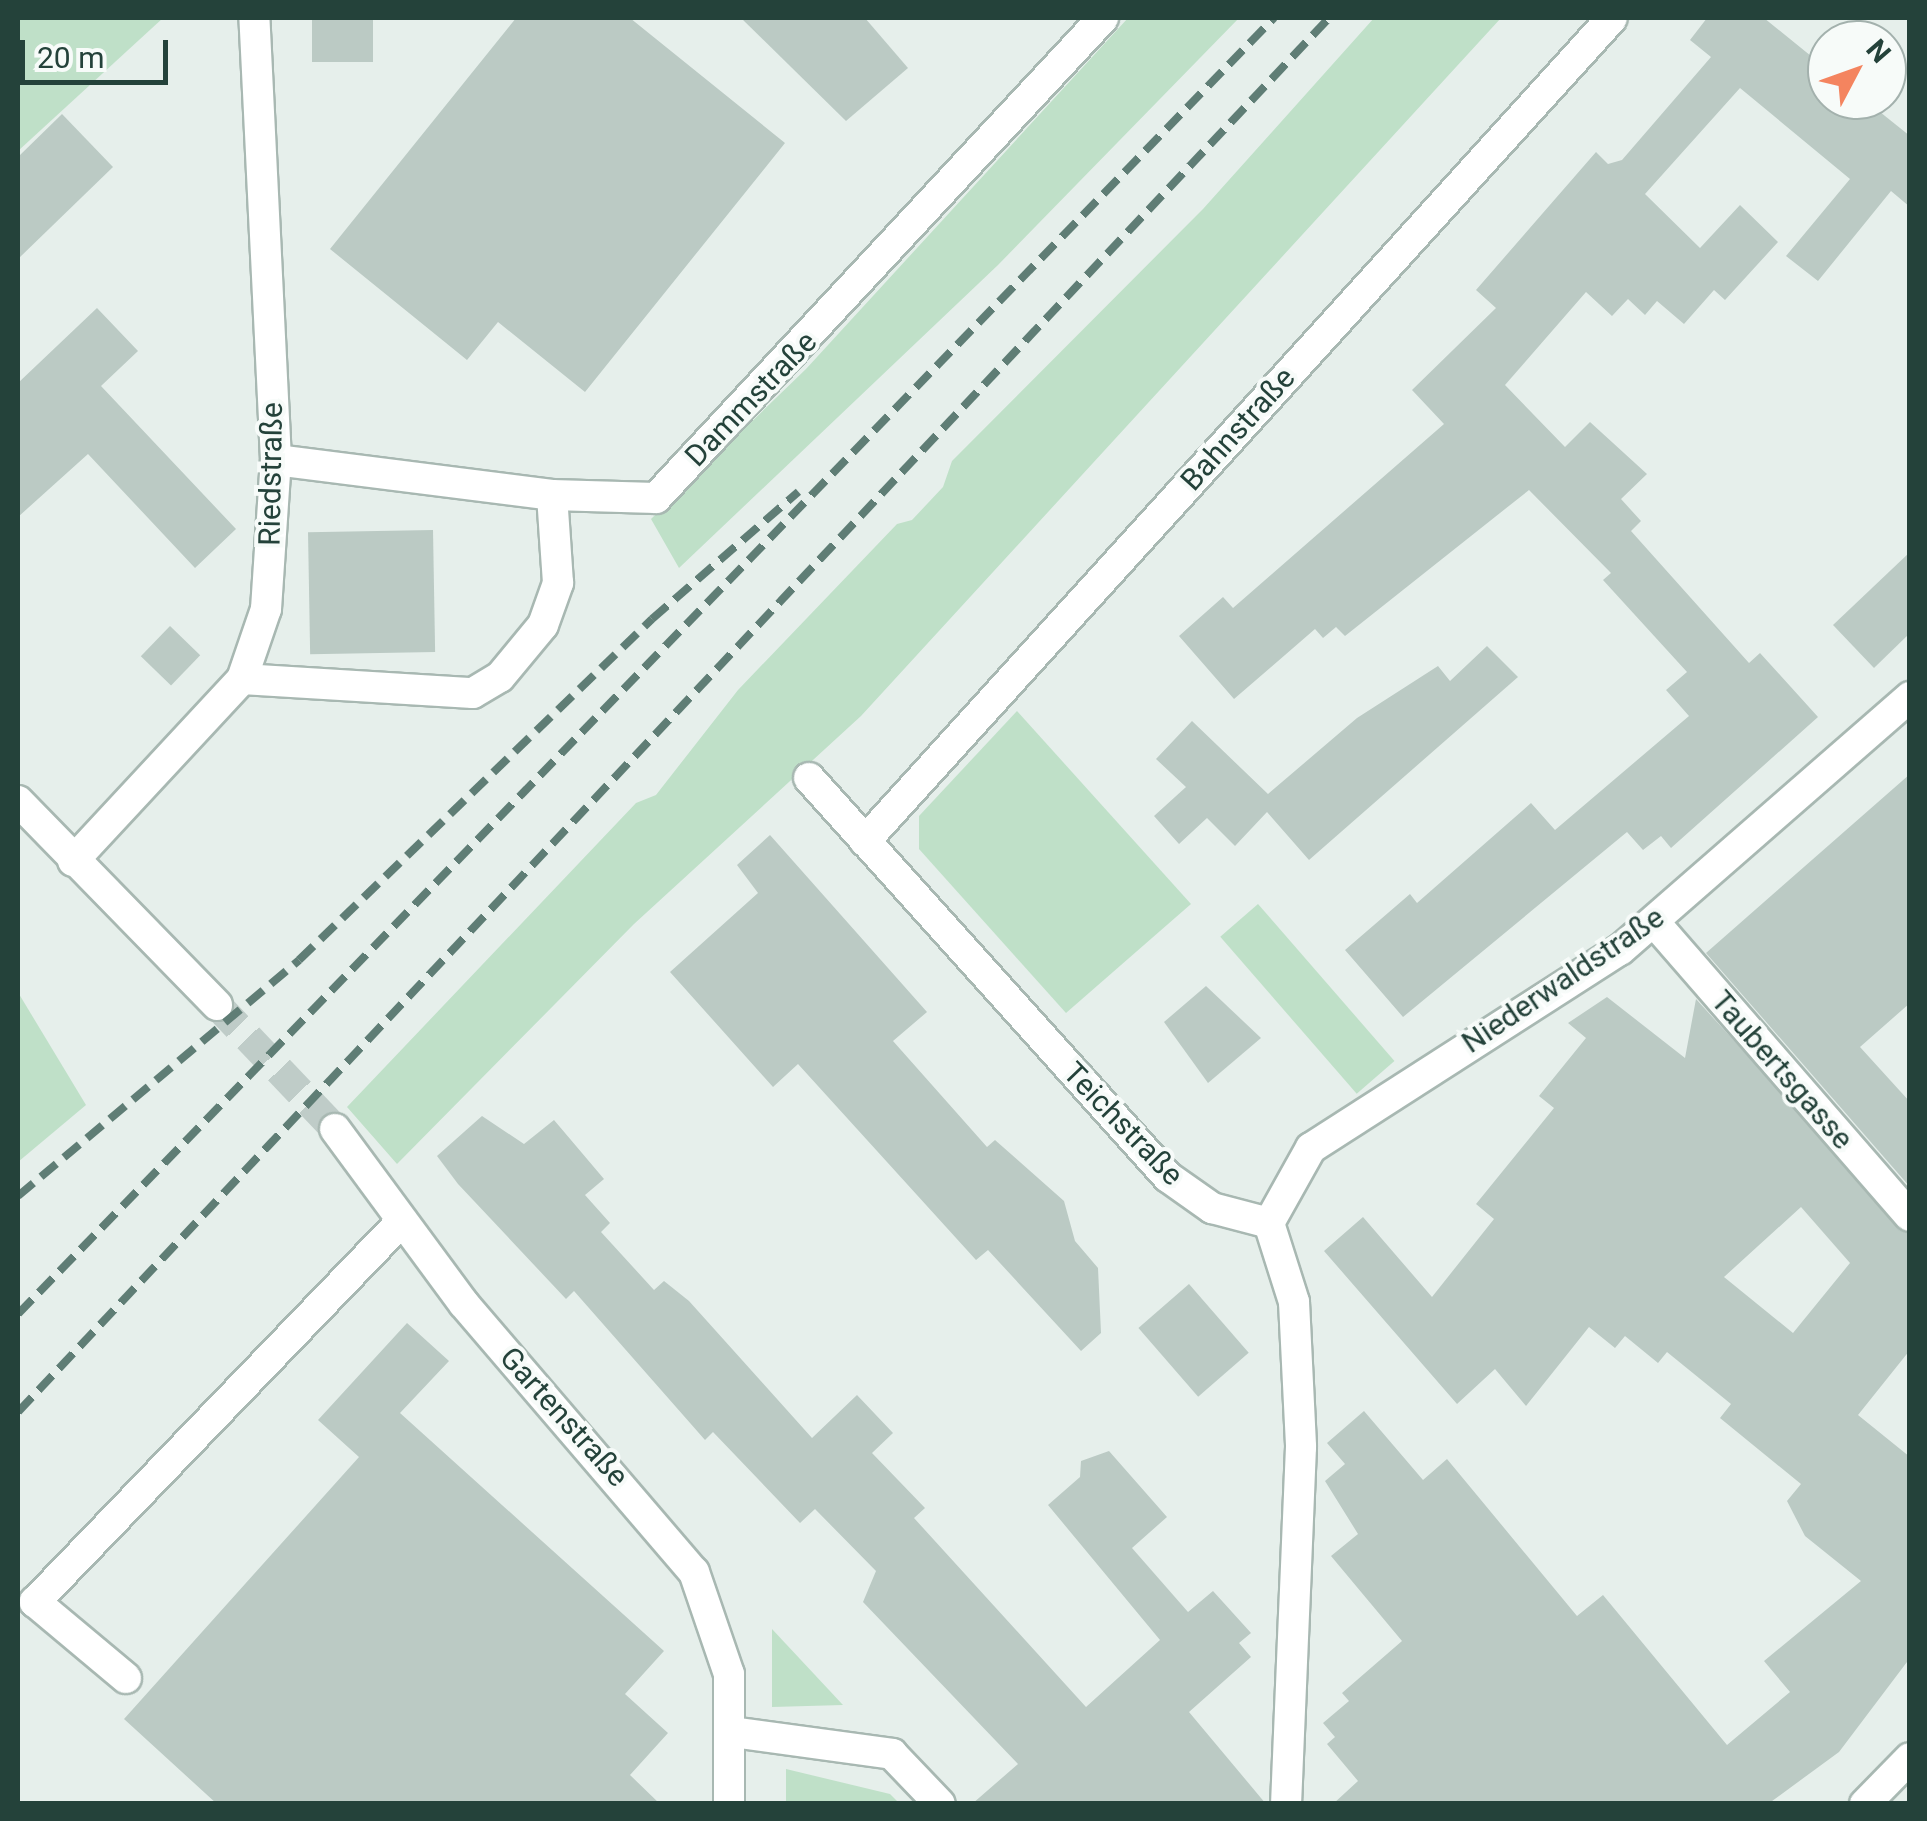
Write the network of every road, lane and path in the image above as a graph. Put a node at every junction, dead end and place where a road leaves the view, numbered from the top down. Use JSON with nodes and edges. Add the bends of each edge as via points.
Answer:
{"nodes":[{"id":1,"x":254,"y":18,"type":"edge"},
{"id":2,"x":1103,"y":18,"type":"edge"},
{"id":3,"x":1612,"y":18,"type":"edge"},
{"id":4,"x":276,"y":460,"type":"junction"},
{"id":5,"x":552,"y":496,"type":"junction"},
{"id":6,"x":242,"y":679,"type":"junction"},
{"id":7,"x":1910,"y":697,"type":"edge"},
{"id":8,"x":809,"y":778,"type":"dead end"},
{"id":9,"x":18,"y":801,"type":"edge"},
{"id":10,"x":865,"y":841,"type":"junction"},
{"id":11,"x":74,"y":860,"type":"junction"},
{"id":12,"x":1656,"y":923,"type":"junction"},
{"id":13,"x":217,"y":1006,"type":"tunnel mouth"},
{"id":14,"x":335,"y":1129,"type":"tunnel mouth"},
{"id":15,"x":1910,"y":1216,"type":"edge"},
{"id":16,"x":400,"y":1222,"type":"junction"},
{"id":17,"x":1269,"y":1223,"type":"junction"},
{"id":18,"x":126,"y":1678,"type":"dead end"},
{"id":19,"x":732,"y":1732,"type":"junction"},
{"id":20,"x":1910,"y":1758,"type":"edge"},
{"id":21,"x":729,"y":1804,"type":"edge"},
{"id":22,"x":940,"y":1804,"type":"edge"},
{"id":23,"x":1286,"y":1804,"type":"edge"},
{"id":24,"x":1865,"y":1804,"type":"edge"}],
"edges":[{"from":1,"to":4,"type":"street","name":"Riedstraße"},
{"from":2,"to":5,"type":"street","name":"Dammstraße","via":[[656,498]]},
{"from":3,"to":10,"type":"street","name":"Bahnstraße"},
{"from":4,"to":5,"type":"street","name":"Dammstraße"},
{"from":4,"to":6,"type":"street","name":"Riedstraße","via":[[266,610]]},
{"from":5,"to":6,"type":"street","via":[[558,583],[542,624],[486,685],[472,693]]},
{"from":6,"to":11,"type":"street","name":"Riedstraße"},
{"from":7,"to":12,"type":"street","name":"Niederwaldstraße"},
{"from":8,"to":10,"type":"street","name":"Teichstraße"},
{"from":9,"to":11,"type":"street"},
{"from":10,"to":17,"type":"street","name":"Teichstraße","via":[[1168,1178],[1212,1208]]},
{"from":11,"to":13,"type":"street"},
{"from":12,"to":15,"type":"street","name":"Taubertsgasse"},
{"from":12,"to":17,"type":"street","name":"Niederwaldstraße","via":[[1310,1148]]},
{"from":14,"to":16,"type":"street","name":"Gartenstraße"},
{"from":16,"to":18,"type":"street","via":[[36,1602]]},
{"from":16,"to":19,"type":"street","name":"Gartenstraße","via":[[694,1572],[724,1641]]},
{"from":17,"to":23,"type":"street","via":[[1294,1302],[1301,1447]]},
{"from":19,"to":21,"type":"street","name":"Gartenstraße"},
{"from":19,"to":22,"type":"street","via":[[892,1754]]},
{"from":20,"to":24,"type":"street"}]}
